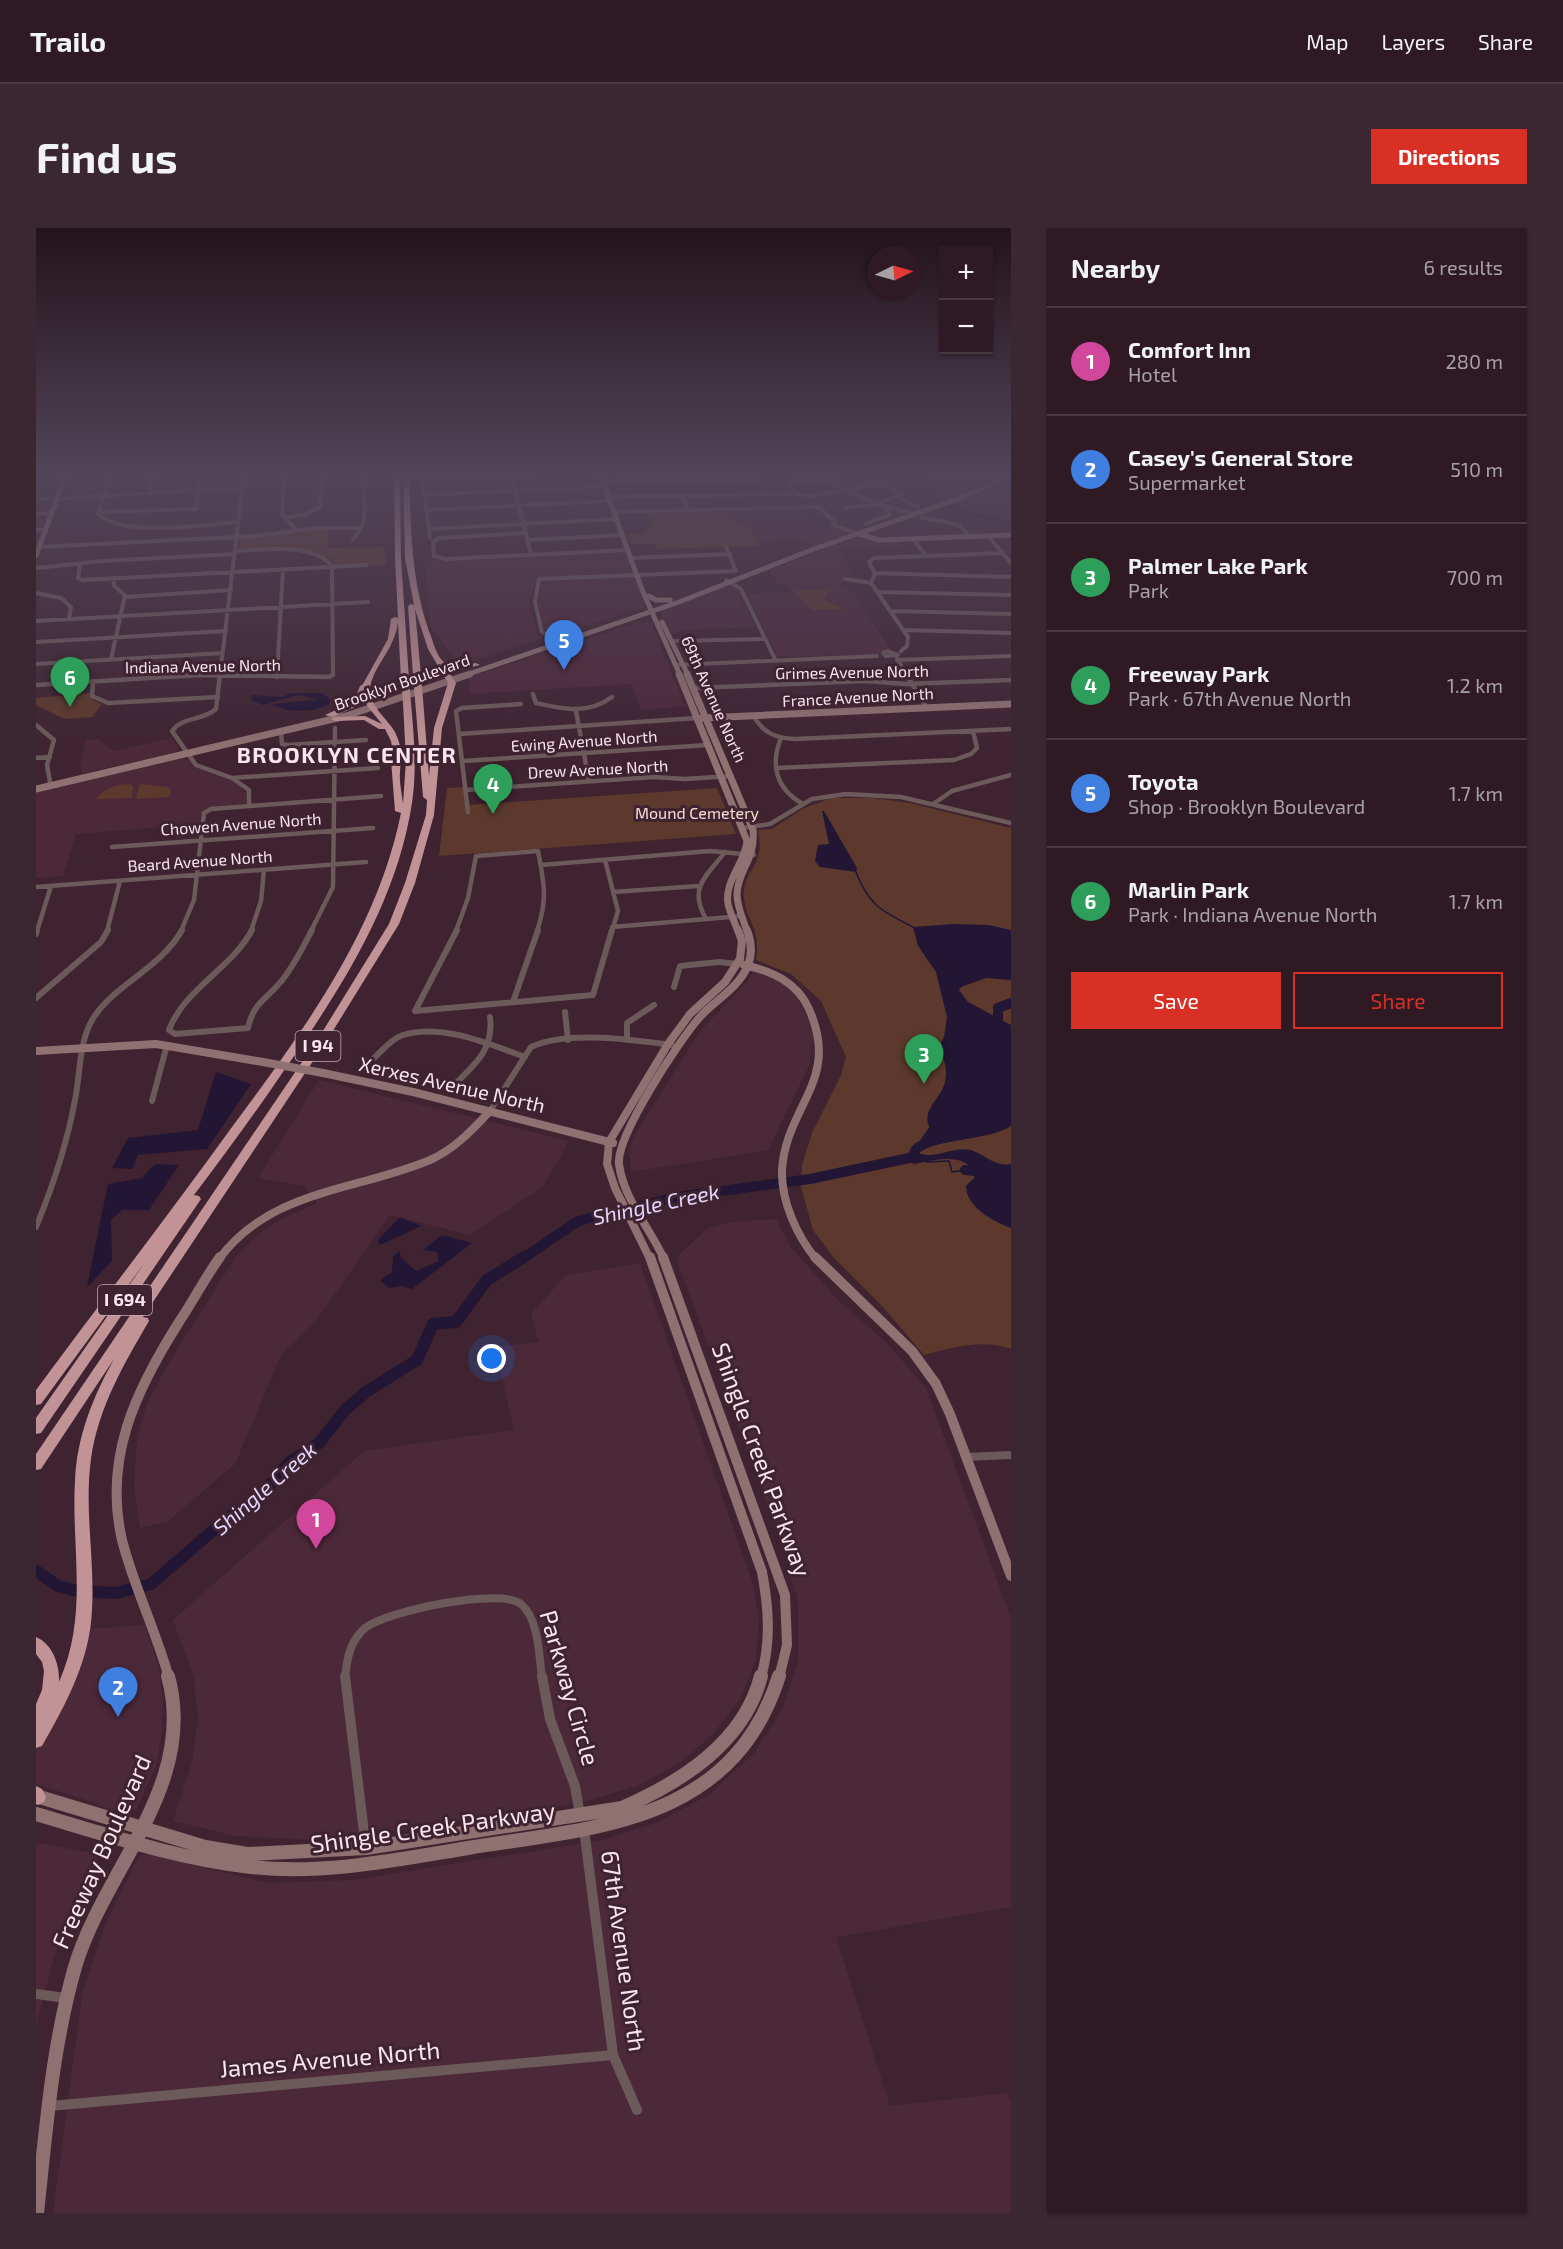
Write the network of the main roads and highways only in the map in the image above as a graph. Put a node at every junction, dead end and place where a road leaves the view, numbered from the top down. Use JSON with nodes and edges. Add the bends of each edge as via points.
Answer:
{"nodes":[{"id":1,"x":399,"y":567,"type":"edge"},
{"id":2,"x":409,"y":567,"type":"edge"},
{"id":3,"x":410,"y":567,"type":"edge"},
{"id":4,"x":400,"y":598,"type":"junction"},
{"id":5,"x":441,"y":664,"type":"junction"},
{"id":6,"x":476,"y":665,"type":"road end"},
{"id":7,"x":375,"y":667,"type":"junction"},
{"id":8,"x":371,"y":707,"type":"junction"},
{"id":9,"x":382,"y":727,"type":"junction"},
{"id":10,"x":397,"y":768,"type":"junction"},
{"id":11,"x":396,"y":851,"type":"junction"},
{"id":12,"x":418,"y":858,"type":"junction"},
{"id":13,"x":209,"y":1168,"type":"junction"},
{"id":14,"x":200,"y":1224,"type":"junction"},
{"id":15,"x":36,"y":1400,"type":"edge"},
{"id":16,"x":36,"y":1430,"type":"edge"},
{"id":17,"x":36,"y":1465,"type":"edge"},
{"id":18,"x":36,"y":1644,"type":"edge"},
{"id":19,"x":36,"y":1719,"type":"edge"},
{"id":20,"x":36,"y":1741,"type":"edge"}],
"edges":[{"from":1,"to":4,"type":"highway","number":"I 94"},
{"from":2,"to":12,"type":"highway","number":"I 94","bridge":true,"via":[[427,796]]},
{"from":3,"to":5,"type":"highway","via":[[418,614]]},
{"from":4,"to":7,"type":"highway","via":[[391,640]]},
{"from":4,"to":11,"type":"highway","number":"I 94","bridge":true,"via":[[411,757],[410,787]]},
{"from":5,"to":6,"type":"highway","via":[[455,669]]},
{"from":5,"to":12,"type":"highway","via":[[449,677],[451,692],[438,728],[430,815]]},
{"from":7,"to":8,"type":"highway","via":[[367,687]]},
{"from":7,"to":9,"type":"highway","via":[[359,702],[333,721],[365,718]]},
{"from":8,"to":9,"type":"highway"},
{"from":8,"to":10,"type":"highway","via":[[395,743]]},
{"from":9,"to":10,"type":"highway"},
{"from":10,"to":11,"type":"highway","via":[[400,799]]},
{"from":11,"to":13,"type":"highway","number":"I 94","via":[[373,915],[341,977]]},
{"from":12,"to":14,"type":"highway","number":"I 94","via":[[399,912],[377,955]]},
{"from":13,"to":15,"type":"highway","number":"I 94"},
{"from":13,"to":16,"type":"highway","number":"I 694","via":[[199,1194]]},
{"from":14,"to":17,"type":"highway","number":"I 94"},
{"from":14,"to":20,"type":"highway","via":[[119,1362],[91,1426],[82,1474],[82,1636],[71,1672]]},
{"from":18,"to":19,"type":"highway","via":[[48,1657],[52,1676],[47,1700]]}]}
